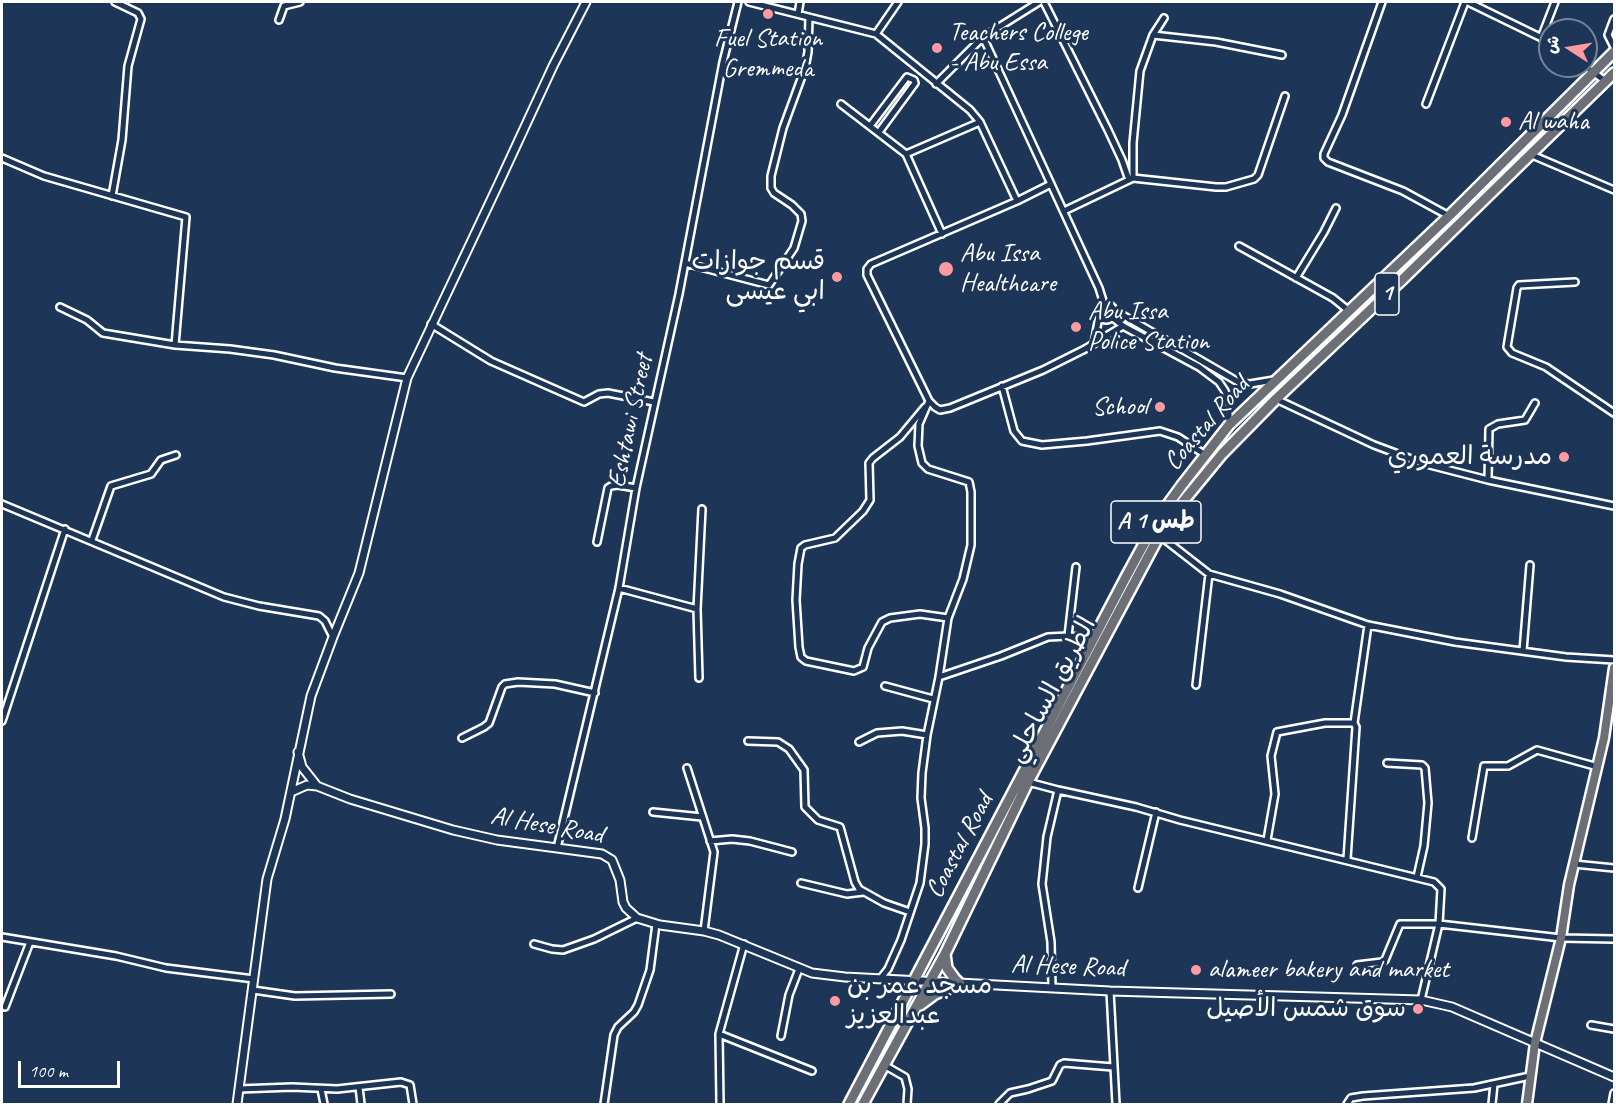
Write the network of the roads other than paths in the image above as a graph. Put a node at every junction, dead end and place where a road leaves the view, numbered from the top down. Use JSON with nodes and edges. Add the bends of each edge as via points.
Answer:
{"nodes":[{"id":1,"x":115,"y":2,"type":"edge"},
{"id":2,"x":300,"y":2,"type":"edge"},
{"id":3,"x":586,"y":2,"type":"edge"},
{"id":4,"x":738,"y":2,"type":"edge"},
{"id":5,"x":749,"y":2,"type":"edge"},
{"id":6,"x":800,"y":2,"type":"edge"},
{"id":7,"x":898,"y":2,"type":"edge"},
{"id":8,"x":1039,"y":2,"type":"edge"},
{"id":9,"x":1044,"y":2,"type":"edge"},
{"id":10,"x":1382,"y":2,"type":"edge"},
{"id":11,"x":1467,"y":2,"type":"edge"},
{"id":12,"x":1555,"y":2,"type":"edge"},
{"id":13,"x":798,"y":14,"type":"junction"},
{"id":14,"x":809,"y":17,"type":"junction"},
{"id":15,"x":1164,"y":18,"type":"dead end"},
{"id":16,"x":1549,"y":18,"type":"edge"},
{"id":17,"x":279,"y":20,"type":"dead end"},
{"id":18,"x":1614,"y":20,"type":"edge"},
{"id":19,"x":876,"y":34,"type":"junction"},
{"id":20,"x":1153,"y":35,"type":"junction"},
{"id":21,"x":983,"y":37,"type":"junction"},
{"id":22,"x":1538,"y":37,"type":"edge"},
{"id":23,"x":1614,"y":47,"type":"edge"},
{"id":24,"x":1614,"y":52,"type":"edge"},
{"id":25,"x":1282,"y":55,"type":"dead end"},
{"id":26,"x":1598,"y":70,"type":"edge"},
{"id":27,"x":1614,"y":72,"type":"edge"},
{"id":28,"x":1598,"y":75,"type":"edge"},
{"id":29,"x":1590,"y":78,"type":"edge"},
{"id":30,"x":1605,"y":81,"type":"junction"},
{"id":31,"x":936,"y":84,"type":"junction"},
{"id":32,"x":1285,"y":96,"type":"dead end"},
{"id":33,"x":841,"y":104,"type":"dead end"},
{"id":34,"x":1426,"y":104,"type":"dead end"},
{"id":35,"x":980,"y":122,"type":"junction"},
{"id":36,"x":870,"y":126,"type":"junction"},
{"id":37,"x":879,"y":132,"type":"junction"},
{"id":38,"x":906,"y":154,"type":"junction"},
{"id":39,"x":1532,"y":154,"type":"junction"},
{"id":40,"x":2,"y":158,"type":"edge"},
{"id":41,"x":1131,"y":179,"type":"junction"},
{"id":42,"x":1051,"y":184,"type":"junction"},
{"id":43,"x":1614,"y":190,"type":"edge"},
{"id":44,"x":112,"y":196,"type":"junction"},
{"id":45,"x":1017,"y":201,"type":"junction"},
{"id":46,"x":1336,"y":208,"type":"dead end"},
{"id":47,"x":1064,"y":211,"type":"junction"},
{"id":48,"x":1449,"y":216,"type":"junction"},
{"id":49,"x":942,"y":234,"type":"junction"},
{"id":50,"x":1239,"y":246,"type":"dead end"},
{"id":51,"x":685,"y":262,"type":"junction"},
{"id":52,"x":1296,"y":278,"type":"junction"},
{"id":53,"x":1575,"y":282,"type":"dead end"},
{"id":54,"x":1104,"y":304,"type":"junction"},
{"id":55,"x":60,"y":306,"type":"dead end"},
{"id":56,"x":1114,"y":310,"type":"junction"},
{"id":57,"x":1349,"y":311,"type":"junction"},
{"id":58,"x":1099,"y":315,"type":"junction"},
{"id":59,"x":1110,"y":318,"type":"junction"},
{"id":60,"x":431,"y":324,"type":"junction"},
{"id":61,"x":1123,"y":326,"type":"junction"},
{"id":62,"x":1109,"y":334,"type":"junction"},
{"id":63,"x":1094,"y":344,"type":"junction"},
{"id":64,"x":175,"y":345,"type":"junction"},
{"id":65,"x":406,"y":378,"type":"junction"},
{"id":66,"x":1274,"y":380,"type":"junction"},
{"id":67,"x":1002,"y":386,"type":"junction"},
{"id":68,"x":1276,"y":399,"type":"junction"},
{"id":69,"x":929,"y":401,"type":"junction"},
{"id":70,"x":654,"y":402,"type":"junction"},
{"id":71,"x":1535,"y":403,"type":"dead end"},
{"id":72,"x":1614,"y":413,"type":"edge"},
{"id":73,"x":1229,"y":425,"type":"junction"},
{"id":74,"x":1204,"y":454,"type":"junction"},
{"id":75,"x":177,"y":455,"type":"dead end"},
{"id":76,"x":1488,"y":480,"type":"junction"},
{"id":77,"x":636,"y":488,"type":"junction"},
{"id":78,"x":2,"y":504,"type":"edge"},
{"id":79,"x":1614,"y":506,"type":"edge"},
{"id":80,"x":702,"y":509,"type":"dead end"},
{"id":81,"x":1167,"y":521,"type":"joint"},
{"id":82,"x":65,"y":529,"type":"junction"},
{"id":83,"x":1159,"y":536,"type":"junction"},
{"id":84,"x":92,"y":540,"type":"junction"},
{"id":85,"x":597,"y":542,"type":"dead end"},
{"id":86,"x":1530,"y":565,"type":"dead end"},
{"id":87,"x":1076,"y":567,"type":"dead end"},
{"id":88,"x":1209,"y":574,"type":"junction"},
{"id":89,"x":619,"y":588,"type":"junction"},
{"id":90,"x":697,"y":609,"type":"junction"},
{"id":91,"x":948,"y":618,"type":"junction"},
{"id":92,"x":1368,"y":625,"type":"junction"},
{"id":93,"x":1068,"y":636,"type":"junction"},
{"id":94,"x":333,"y":637,"type":"junction"},
{"id":95,"x":1094,"y":638,"type":"junction"},
{"id":96,"x":1523,"y":651,"type":"junction"},
{"id":97,"x":1614,"y":660,"type":"edge"},
{"id":98,"x":1614,"y":668,"type":"edge"},
{"id":99,"x":939,"y":677,"type":"junction"},
{"id":100,"x":699,"y":678,"type":"dead end"},
{"id":101,"x":1196,"y":685,"type":"dead end"},
{"id":102,"x":885,"y":686,"type":"dead end"},
{"id":103,"x":595,"y":693,"type":"junction"},
{"id":104,"x":933,"y":699,"type":"junction"},
{"id":105,"x":2,"y":721,"type":"edge"},
{"id":106,"x":1353,"y":723,"type":"junction"},
{"id":107,"x":927,"y":735,"type":"junction"},
{"id":108,"x":462,"y":738,"type":"dead end"},
{"id":109,"x":748,"y":741,"type":"dead end"},
{"id":110,"x":859,"y":742,"type":"dead end"},
{"id":111,"x":298,"y":752,"type":"junction"},
{"id":112,"x":1388,"y":763,"type":"dead end"},
{"id":113,"x":1598,"y":767,"type":"junction"},
{"id":114,"x":687,"y":768,"type":"dead end"},
{"id":115,"x":1028,"y":782,"type":"junction"},
{"id":116,"x":316,"y":786,"type":"junction"},
{"id":117,"x":1058,"y":790,"type":"junction"},
{"id":118,"x":291,"y":792,"type":"junction"},
{"id":119,"x":653,"y":812,"type":"dead end"},
{"id":120,"x":1156,"y":812,"type":"junction"},
{"id":121,"x":702,"y":817,"type":"junction"},
{"id":122,"x":1472,"y":838,"type":"dead end"},
{"id":123,"x":1267,"y":840,"type":"junction"},
{"id":124,"x":710,"y":841,"type":"junction"},
{"id":125,"x":557,"y":848,"type":"junction"},
{"id":126,"x":792,"y":852,"type":"dead end"},
{"id":127,"x":1347,"y":859,"type":"junction"},
{"id":128,"x":1574,"y":864,"type":"junction"},
{"id":129,"x":1614,"y":868,"type":"edge"},
{"id":130,"x":1417,"y":877,"type":"junction"},
{"id":131,"x":801,"y":883,"type":"dead end"},
{"id":132,"x":1138,"y":888,"type":"dead end"},
{"id":133,"x":863,"y":892,"type":"junction"},
{"id":134,"x":910,"y":912,"type":"junction"},
{"id":135,"x":637,"y":918,"type":"junction"},
{"id":136,"x":656,"y":924,"type":"junction"},
{"id":137,"x":1439,"y":924,"type":"junction"},
{"id":138,"x":704,"y":931,"type":"junction"},
{"id":139,"x":2,"y":937,"type":"edge"},
{"id":140,"x":1561,"y":938,"type":"junction"},
{"id":141,"x":1614,"y":939,"type":"edge"},
{"id":142,"x":30,"y":942,"type":"junction"},
{"id":143,"x":534,"y":944,"type":"dead end"},
{"id":144,"x":744,"y":944,"type":"junction"},
{"id":145,"x":945,"y":954,"type":"junction"},
{"id":146,"x":1357,"y":964,"type":"dead end"},
{"id":147,"x":799,"y":969,"type":"junction"},
{"id":148,"x":254,"y":979,"type":"junction"},
{"id":149,"x":880,"y":979,"type":"junction"},
{"id":150,"x":913,"y":981,"type":"junction"},
{"id":151,"x":929,"y":982,"type":"junction"},
{"id":152,"x":960,"y":984,"type":"junction"},
{"id":153,"x":1052,"y":988,"type":"junction"},
{"id":154,"x":253,"y":990,"type":"junction"},
{"id":155,"x":1110,"y":991,"type":"junction"},
{"id":156,"x":391,"y":994,"type":"dead end"},
{"id":157,"x":1421,"y":1000,"type":"junction"},
{"id":158,"x":5,"y":1007,"type":"dead end"},
{"id":159,"x":915,"y":1010,"type":"junction"},
{"id":160,"x":1591,"y":1025,"type":"dead end"},
{"id":161,"x":1614,"y":1029,"type":"edge"},
{"id":162,"x":720,"y":1034,"type":"junction"},
{"id":163,"x":781,"y":1036,"type":"dead end"},
{"id":164,"x":1535,"y":1043,"type":"junction"},
{"id":165,"x":884,"y":1065,"type":"junction"},
{"id":166,"x":1113,"y":1067,"type":"junction"},
{"id":167,"x":812,"y":1071,"type":"dead end"},
{"id":168,"x":1530,"y":1076,"type":"junction"},
{"id":169,"x":1614,"y":1077,"type":"edge"},
{"id":170,"x":1494,"y":1084,"type":"junction"},
{"id":171,"x":359,"y":1087,"type":"junction"},
{"id":172,"x":239,"y":1089,"type":"junction"},
{"id":173,"x":321,"y":1089,"type":"junction"},
{"id":174,"x":1614,"y":1093,"type":"edge"},
{"id":175,"x":237,"y":1104,"type":"edge"},
{"id":176,"x":324,"y":1104,"type":"edge"},
{"id":177,"x":361,"y":1104,"type":"edge"},
{"id":178,"x":412,"y":1104,"type":"edge"},
{"id":179,"x":604,"y":1104,"type":"edge"},
{"id":180,"x":720,"y":1104,"type":"edge"},
{"id":181,"x":849,"y":1104,"type":"edge"},
{"id":182,"x":863,"y":1104,"type":"edge"},
{"id":183,"x":907,"y":1104,"type":"edge"},
{"id":184,"x":999,"y":1104,"type":"edge"},
{"id":185,"x":1116,"y":1104,"type":"edge"},
{"id":186,"x":1347,"y":1104,"type":"edge"},
{"id":187,"x":1492,"y":1104,"type":"edge"},
{"id":188,"x":1527,"y":1104,"type":"edge"},
{"id":189,"x":1612,"y":1104,"type":"edge"}],
"edges":[{"from":1,"to":44,"type":"street","via":[[138,13],[141,19],[128,66],[122,140]]},
{"from":2,"to":17,"type":"street","via":[[284,6]]},
{"from":3,"to":60,"type":"street"},
{"from":4,"to":51,"type":"street","name":"Eshtawi Street"},
{"from":5,"to":13,"type":"street"},
{"from":6,"to":13,"type":"street"},
{"from":7,"to":19,"type":"street"},
{"from":8,"to":21,"type":"street"},
{"from":9,"to":41,"type":"street"},
{"from":10,"to":48,"type":"street","via":[[1324,158],[1403,191]]},
{"from":11,"to":22,"type":"street"},
{"from":11,"to":34,"type":"street"},
{"from":12,"to":16,"type":"street"},
{"from":13,"to":14,"type":"street"},
{"from":14,"to":19,"type":"street"},
{"from":14,"to":51,"type":"street","via":[[805,68],[771,176],[774,193],[801,214],[794,248],[769,285]]},
{"from":15,"to":20,"type":"street"},
{"from":18,"to":23,"type":"street","via":[[1608,35]]},
{"from":19,"to":31,"type":"street"},
{"from":20,"to":25,"type":"street"},
{"from":20,"to":41,"type":"street","via":[[1140,71]]},
{"from":21,"to":31,"type":"street"},
{"from":21,"to":42,"type":"street"},
{"from":24,"to":26,"type":"highway","name":"Coastal Road","number":"A 1 طس"},
{"from":27,"to":30,"type":"highway","name":"Coastal Road","number":"1"},
{"from":28,"to":30,"type":"street"},
{"from":29,"to":48,"type":"highway","name":"Coastal Road","number":"A 1 طس"},
{"from":30,"to":39,"type":"highway","name":"Coastal Road","number":"1"},
{"from":31,"to":35,"type":"street"},
{"from":32,"to":41,"type":"street","via":[[1254,179],[1216,188]]},
{"from":33,"to":36,"type":"street"},
{"from":35,"to":38,"type":"street"},
{"from":35,"to":45,"type":"street"},
{"from":36,"to":37,"type":"street"},
{"from":36,"to":37,"type":"street","via":[[907,77],[914,80]]},
{"from":37,"to":38,"type":"street"},
{"from":38,"to":49,"type":"street"},
{"from":39,"to":43,"type":"street"},
{"from":39,"to":68,"type":"highway","name":"Coastal Road","number":"1"},
{"from":40,"to":44,"type":"street","via":[[44,176]]},
{"from":41,"to":47,"type":"street"},
{"from":42,"to":45,"type":"street"},
{"from":42,"to":47,"type":"street"},
{"from":44,"to":64,"type":"street","via":[[186,217]]},
{"from":45,"to":49,"type":"street"},
{"from":46,"to":52,"type":"street"},
{"from":47,"to":54,"type":"street"},
{"from":48,"to":57,"type":"highway","name":"Coastal Road","number":"A 1 طس"},
{"from":49,"to":69,"type":"street","via":[[867,269]]},
{"from":50,"to":52,"type":"street"},
{"from":51,"to":70,"type":"street","name":"Eshtawi Street"},
{"from":52,"to":57,"type":"street"},
{"from":53,"to":72,"type":"street","via":[[1519,285],[1507,347],[1512,353],[1546,367]]},
{"from":54,"to":56,"type":"street"},
{"from":54,"to":58,"type":"street"},
{"from":55,"to":64,"type":"street","via":[[104,333]]},
{"from":56,"to":59,"type":"street"},
{"from":56,"to":66,"type":"street","via":[[1240,382]]},
{"from":57,"to":66,"type":"highway","name":"Coastal Road","number":"A 1 طس"},
{"from":58,"to":59,"type":"street"},
{"from":58,"to":63,"type":"street"},
{"from":59,"to":61,"type":"street"},
{"from":59,"to":62,"type":"street"},
{"from":60,"to":65,"type":"street"},
{"from":60,"to":70,"type":"street","via":[[491,361],[584,402],[608,393]]},
{"from":61,"to":62,"type":"street"},
{"from":61,"to":73,"type":"street","via":[[1219,382],[1229,401]]},
{"from":62,"to":63,"type":"street"},
{"from":63,"to":67,"type":"street"},
{"from":64,"to":65,"type":"street","via":[[239,350]]},
{"from":65,"to":94,"type":"street","via":[[359,573]]},
{"from":66,"to":73,"type":"highway","name":"Coastal Road","number":"A 1 طس"},
{"from":67,"to":69,"type":"street","via":[[950,408],[940,410]]},
{"from":67,"to":74,"type":"street","via":[[1014,431],[1022,441],[1041,445],[1160,431],[1178,437]]},
{"from":68,"to":76,"type":"street","via":[[1374,445]]},
{"from":68,"to":81,"type":"highway","name":"Coastal Road","number":"1","via":[[1222,454]]},
{"from":69,"to":91,"type":"street","via":[[919,424],[922,463],[928,470],[969,482],[971,492],[971,545]]},
{"from":69,"to":91,"type":"street","via":[[900,437],[869,463],[870,500],[863,511],[835,538],[801,548],[796,600],[801,657],[854,670],[862,667],[882,622],[920,614]]},
{"from":70,"to":77,"type":"street","name":"Eshtawi Street"},
{"from":71,"to":76,"type":"street","via":[[1525,420],[1489,429]]},
{"from":73,"to":74,"type":"highway","name":"Coastal Road","number":"A 1 طس"},
{"from":74,"to":95,"type":"highway","name":"Coastal Road","number":"A 1 طس","via":[[1158,518]]},
{"from":75,"to":84,"type":"street","via":[[161,460],[150,474],[111,486]]},
{"from":76,"to":79,"type":"street"},
{"from":77,"to":85,"type":"street","via":[[608,488]]},
{"from":77,"to":89,"type":"street","name":"Eshtawi Street"},
{"from":78,"to":82,"type":"street"},
{"from":80,"to":90,"type":"street"},
{"from":81,"to":83,"type":"highway","name":"الطريق الساحلي","number":"A 1 طس"},
{"from":82,"to":84,"type":"street"},
{"from":82,"to":105,"type":"street"},
{"from":83,"to":88,"type":"street"},
{"from":83,"to":115,"type":"highway","name":"الطريق الساحلي","number":"A 1 طس"},
{"from":84,"to":94,"type":"street","via":[[224,597],[320,616]]},
{"from":86,"to":96,"type":"street"},
{"from":87,"to":93,"type":"street"},
{"from":88,"to":92,"type":"street"},
{"from":88,"to":101,"type":"street"},
{"from":89,"to":90,"type":"street"},
{"from":89,"to":103,"type":"street","name":"Eshtawi Street"},
{"from":90,"to":100,"type":"street"},
{"from":91,"to":99,"type":"street"},
{"from":92,"to":96,"type":"street"},
{"from":92,"to":106,"type":"street"},
{"from":93,"to":95,"type":"street"},
{"from":93,"to":99,"type":"street","via":[[1048,637]]},
{"from":94,"to":111,"type":"street","via":[[311,696]]},
{"from":95,"to":150,"type":"highway","name":"Coastal Road","number":"A 1 طس"},
{"from":96,"to":97,"type":"street"},
{"from":98,"to":113,"type":"main road"},
{"from":99,"to":104,"type":"street"},
{"from":102,"to":104,"type":"street"},
{"from":103,"to":108,"type":"street","via":[[555,684],[505,684],[489,723]]},
{"from":103,"to":125,"type":"street","name":"Eshtawi Street"},
{"from":104,"to":107,"type":"street"},
{"from":106,"to":123,"type":"street","via":[[1325,723],[1277,732],[1271,756],[1275,794]]},
{"from":106,"to":127,"type":"street","via":[[1356,726]]},
{"from":107,"to":110,"type":"street","via":[[877,733]]},
{"from":107,"to":134,"type":"street","via":[[921,798],[925,844],[920,883]]},
{"from":109,"to":133,"type":"street","via":[[778,742],[789,749],[804,770],[805,807],[818,820],[840,827],[855,882]]},
{"from":111,"to":116,"type":"street","via":[[302,767]]},
{"from":111,"to":118,"type":"street"},
{"from":112,"to":130,"type":"street","via":[[1425,768],[1428,803]]},
{"from":113,"to":122,"type":"street","via":[[1537,750],[1508,766],[1484,766]]},
{"from":113,"to":128,"type":"main road"},
{"from":114,"to":121,"type":"street"},
{"from":115,"to":117,"type":"street"},
{"from":115,"to":145,"type":"highway","name":"الطريق الساحلي","number":"A 1 طس"},
{"from":116,"to":118,"type":"street","via":[[307,785]]},
{"from":116,"to":125,"type":"street","name":"Al Hese Road","via":[[453,830]]},
{"from":117,"to":120,"type":"street"},
{"from":117,"to":153,"type":"street","via":[[1042,884],[1051,942]]},
{"from":118,"to":148,"type":"street","via":[[267,879]]},
{"from":119,"to":121,"type":"street"},
{"from":120,"to":123,"type":"street"},
{"from":120,"to":132,"type":"street"},
{"from":121,"to":124,"type":"street"},
{"from":123,"to":127,"type":"street"},
{"from":124,"to":126,"type":"street","via":[[741,840]]},
{"from":124,"to":138,"type":"street","via":[[714,852]]},
{"from":125,"to":135,"type":"street","name":"Al Hese Road","via":[[593,851],[612,860],[623,902]]},
{"from":127,"to":130,"type":"street"},
{"from":128,"to":129,"type":"street"},
{"from":128,"to":140,"type":"main road"},
{"from":130,"to":137,"type":"street","via":[[1440,887]]},
{"from":131,"to":133,"type":"street","via":[[847,894]]},
{"from":133,"to":134,"type":"street"},
{"from":134,"to":149,"type":"street","via":[[892,961]]},
{"from":135,"to":136,"type":"street","name":"Al Hese Road"},
{"from":135,"to":143,"type":"street","via":[[563,950]]},
{"from":136,"to":138,"type":"street","name":"Al Hese Road"},
{"from":136,"to":179,"type":"street","via":[[650,969],[638,1005],[615,1031]]},
{"from":137,"to":140,"type":"street"},
{"from":137,"to":146,"type":"street","via":[[1400,924],[1382,963]]},
{"from":137,"to":157,"type":"street"},
{"from":138,"to":144,"type":"street","name":"Al Hese Road"},
{"from":139,"to":142,"type":"street"},
{"from":140,"to":141,"type":"street"},
{"from":140,"to":164,"type":"main road"},
{"from":142,"to":148,"type":"street","via":[[166,969]]},
{"from":142,"to":158,"type":"street"},
{"from":144,"to":147,"type":"street","name":"Al Hese Road"},
{"from":144,"to":162,"type":"street"},
{"from":145,"to":151,"type":"highway","name":"الطريق الساحلي","number":"A 1 طس"},
{"from":145,"to":152,"type":"highway","via":[[950,974]]},
{"from":147,"to":149,"type":"street","name":"Al Hese Road","via":[[822,975]]},
{"from":147,"to":163,"type":"street"},
{"from":148,"to":154,"type":"street"},
{"from":149,"to":150,"type":"street","name":"Al Hese Road"},
{"from":150,"to":151,"type":"street","name":"Al Hese Road"},
{"from":150,"to":181,"type":"highway","name":"Coastal Road","number":"A 1 طس"},
{"from":151,"to":152,"type":"street","name":"Al Hese Road"},
{"from":151,"to":159,"type":"highway","name":"الطريق الساحلي","number":"A 1 طس"},
{"from":152,"to":153,"type":"street","name":"Al Hese Road"},
{"from":152,"to":159,"type":"highway","via":[[935,994]]},
{"from":153,"to":155,"type":"street","name":"Al Hese Road"},
{"from":154,"to":156,"type":"street","via":[[295,996]]},
{"from":154,"to":172,"type":"street"},
{"from":155,"to":157,"type":"street","name":"Al Hese Road"},
{"from":155,"to":166,"type":"street"},
{"from":157,"to":164,"type":"street","name":"Al Hese Road","via":[[1452,1007]]},
{"from":159,"to":165,"type":"highway","name":"الطريق الساحلي","number":"A 1 طس"},
{"from":160,"to":161,"type":"street"},
{"from":162,"to":167,"type":"street"},
{"from":162,"to":180,"type":"street"},
{"from":164,"to":168,"type":"main road"},
{"from":164,"to":169,"type":"street","name":"Al Hese Road"},
{"from":165,"to":182,"type":"highway","name":"الطريق الساحلي","number":"A 1 طس"},
{"from":165,"to":183,"type":"street","via":[[906,1077]]},
{"from":166,"to":184,"type":"street","via":[[1064,1063],[1052,1081],[1010,1093]]},
{"from":166,"to":185,"type":"street"},
{"from":168,"to":170,"type":"street"},
{"from":168,"to":188,"type":"main road"},
{"from":170,"to":186,"type":"street","via":[[1363,1096],[1351,1098]]},
{"from":170,"to":187,"type":"street"},
{"from":171,"to":173,"type":"street"},
{"from":171,"to":177,"type":"street"},
{"from":171,"to":178,"type":"street","via":[[405,1083],[412,1089]]},
{"from":172,"to":173,"type":"street"},
{"from":172,"to":175,"type":"street"},
{"from":173,"to":176,"type":"street"},
{"from":174,"to":189,"type":"street"}]}
